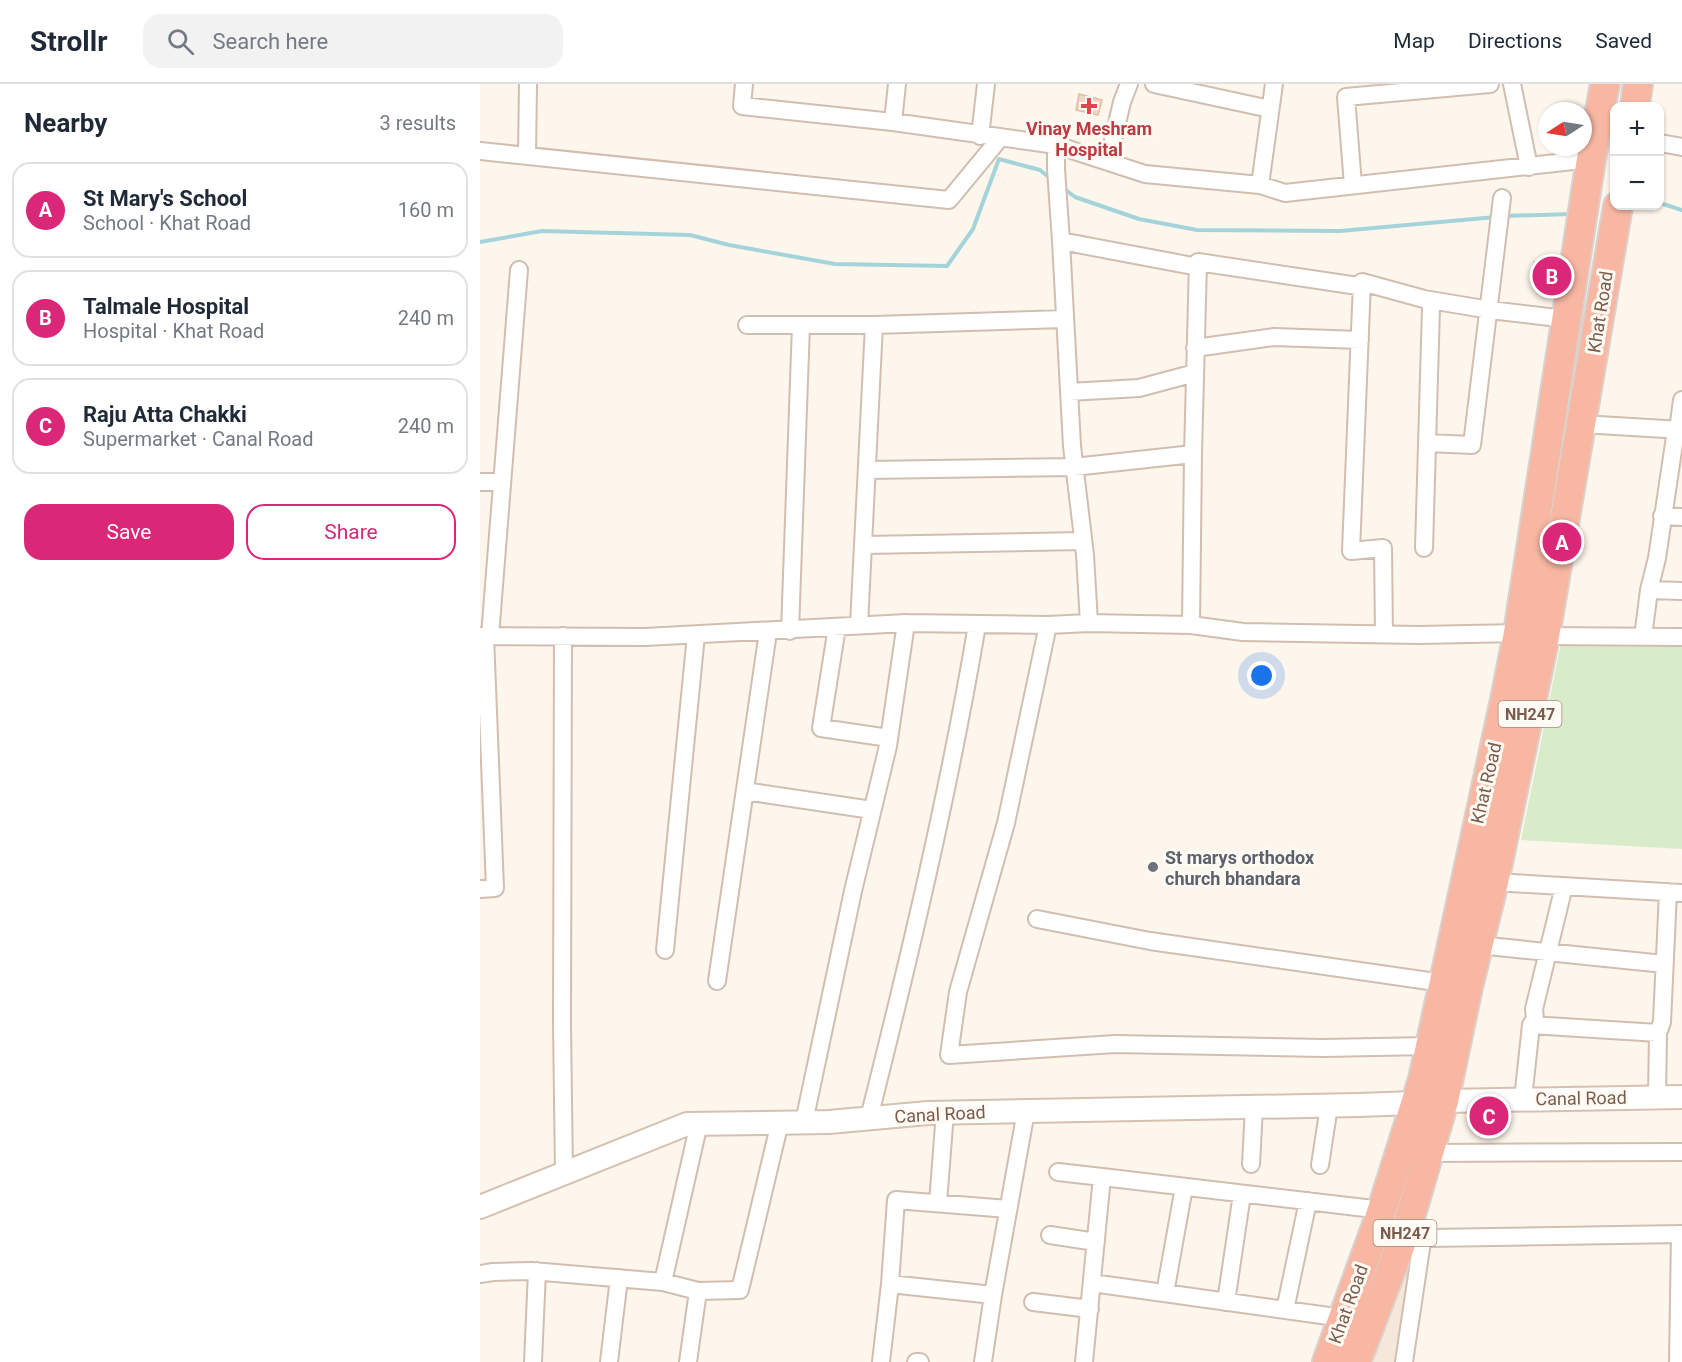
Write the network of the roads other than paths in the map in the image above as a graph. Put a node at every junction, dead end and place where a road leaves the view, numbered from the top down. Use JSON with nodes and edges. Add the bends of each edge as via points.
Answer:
{"nodes":[{"id":1,"x":528,"y":84,"type":"edge"},
{"id":2,"x":744,"y":84,"type":"edge"},
{"id":3,"x":897,"y":84,"type":"edge"},
{"id":4,"x":986,"y":84,"type":"edge"},
{"id":5,"x":1129,"y":84,"type":"edge"},
{"id":6,"x":1154,"y":84,"type":"edge"},
{"id":7,"x":1274,"y":84,"type":"edge"},
{"id":8,"x":1490,"y":84,"type":"edge"},
{"id":9,"x":1512,"y":84,"type":"edge"},
{"id":10,"x":1605,"y":84,"type":"edge"},
{"id":11,"x":1638,"y":84,"type":"edge"},
{"id":12,"x":1636,"y":102,"type":"edge"},
{"id":13,"x":1270,"y":109,"type":"junction"},
{"id":14,"x":893,"y":122,"type":"junction"},
{"id":15,"x":980,"y":136,"type":"junction"},
{"id":16,"x":1002,"y":137,"type":"junction"},
{"id":17,"x":1664,"y":143,"type":"edge"},
{"id":18,"x":1056,"y":145,"type":"junction"},
{"id":19,"x":1682,"y":147,"type":"edge"},
{"id":20,"x":480,"y":151,"type":"edge"},
{"id":21,"x":527,"y":156,"type":"junction"},
{"id":22,"x":1591,"y":159,"type":"junction"},
{"id":23,"x":1108,"y":162,"type":"junction"},
{"id":24,"x":1528,"y":167,"type":"junction"},
{"id":25,"x":1260,"y":185,"type":"junction"},
{"id":26,"x":1353,"y":185,"type":"junction"},
{"id":27,"x":1502,"y":198,"type":"dead end"},
{"id":28,"x":1617,"y":210,"type":"edge"},
{"id":29,"x":1061,"y":241,"type":"junction"},
{"id":30,"x":1198,"y":267,"type":"junction"},
{"id":31,"x":519,"y":270,"type":"dead end"},
{"id":32,"x":1362,"y":282,"type":"junction"},
{"id":33,"x":1433,"y":301,"type":"junction"},
{"id":34,"x":1490,"y":310,"type":"junction"},
{"id":35,"x":1065,"y":319,"type":"junction"},
{"id":36,"x":1566,"y":319,"type":"junction"},
{"id":37,"x":747,"y":325,"type":"dead end"},
{"id":38,"x":801,"y":325,"type":"junction"},
{"id":39,"x":874,"y":325,"type":"junction"},
{"id":40,"x":1360,"y":340,"type":"junction"},
{"id":41,"x":1196,"y":348,"type":"junction"},
{"id":42,"x":1195,"y":373,"type":"junction"},
{"id":43,"x":1069,"y":392,"type":"junction"},
{"id":44,"x":1682,"y":400,"type":"edge"},
{"id":45,"x":1582,"y":424,"type":"junction"},
{"id":46,"x":1679,"y":430,"type":"edge"},
{"id":47,"x":1428,"y":443,"type":"junction"},
{"id":48,"x":1193,"y":454,"type":"junction"},
{"id":49,"x":1074,"y":466,"type":"junction"},
{"id":50,"x":867,"y":470,"type":"junction"},
{"id":51,"x":480,"y":482,"type":"edge"},
{"id":52,"x":502,"y":482,"type":"junction"},
{"id":53,"x":1662,"y":516,"type":"junction"},
{"id":54,"x":1682,"y":517,"type":"edge"},
{"id":55,"x":1083,"y":541,"type":"junction"},
{"id":56,"x":864,"y":544,"type":"junction"},
{"id":57,"x":1424,"y":548,"type":"dead end"},
{"id":58,"x":1649,"y":590,"type":"junction"},
{"id":59,"x":1682,"y":591,"type":"edge"},
{"id":60,"x":906,"y":623,"type":"junction"},
{"id":61,"x":1089,"y":623,"type":"junction"},
{"id":62,"x":859,"y":625,"type":"junction"},
{"id":63,"x":977,"y":625,"type":"junction"},
{"id":64,"x":1048,"y":625,"type":"junction"},
{"id":65,"x":1191,"y":625,"type":"junction"},
{"id":66,"x":837,"y":627,"type":"junction"},
{"id":67,"x":790,"y":631,"type":"junction"},
{"id":68,"x":768,"y":632,"type":"junction"},
{"id":69,"x":1518,"y":633,"type":"junction"},
{"id":70,"x":1384,"y":634,"type":"junction"},
{"id":71,"x":696,"y":635,"type":"junction"},
{"id":72,"x":485,"y":636,"type":"edge"},
{"id":73,"x":563,"y":636,"type":"junction"},
{"id":74,"x":1545,"y":636,"type":"junction"},
{"id":75,"x":1643,"y":637,"type":"junction"},
{"id":76,"x":1682,"y":637,"type":"edge"},
{"id":77,"x":484,"y":729,"type":"edge"},
{"id":78,"x":889,"y":738,"type":"junction"},
{"id":79,"x":745,"y":791,"type":"junction"},
{"id":80,"x":486,"y":806,"type":"edge"},
{"id":81,"x":872,"y":810,"type":"junction"},
{"id":82,"x":1494,"y":882,"type":"junction"},
{"id":83,"x":1564,"y":886,"type":"junction"},
{"id":84,"x":480,"y":889,"type":"edge"},
{"id":85,"x":1675,"y":893,"type":"edge"},
{"id":86,"x":1036,"y":919,"type":"dead end"},
{"id":87,"x":1478,"y":945,"type":"junction"},
{"id":88,"x":665,"y":950,"type":"dead end"},
{"id":89,"x":1547,"y":951,"type":"junction"},
{"id":90,"x":1664,"y":964,"type":"junction"},
{"id":91,"x":717,"y":981,"type":"dead end"},
{"id":92,"x":1443,"y":983,"type":"junction"},
{"id":93,"x":1532,"y":1025,"type":"junction"},
{"id":94,"x":1658,"y":1034,"type":"junction"},
{"id":95,"x":1429,"y":1047,"type":"junction"},
{"id":96,"x":1682,"y":1097,"type":"edge"},
{"id":97,"x":1657,"y":1098,"type":"junction"},
{"id":98,"x":1523,"y":1099,"type":"junction"},
{"id":99,"x":1444,"y":1101,"type":"junction"},
{"id":100,"x":1416,"y":1103,"type":"junction"},
{"id":101,"x":1329,"y":1106,"type":"junction"},
{"id":102,"x":1254,"y":1107,"type":"junction"},
{"id":103,"x":1026,"y":1111,"type":"junction"},
{"id":104,"x":945,"y":1112,"type":"junction"},
{"id":105,"x":869,"y":1118,"type":"junction"},
{"id":106,"x":780,"y":1122,"type":"junction"},
{"id":107,"x":804,"y":1122,"type":"junction"},
{"id":108,"x":699,"y":1123,"type":"junction"},
{"id":109,"x":1682,"y":1152,"type":"edge"},
{"id":110,"x":1428,"y":1153,"type":"junction"},
{"id":111,"x":1251,"y":1164,"type":"dead end"},
{"id":112,"x":1320,"y":1165,"type":"dead end"},
{"id":113,"x":1058,"y":1172,"type":"dead end"},
{"id":114,"x":564,"y":1173,"type":"junction"},
{"id":115,"x":1102,"y":1177,"type":"junction"},
{"id":116,"x":1184,"y":1187,"type":"junction"},
{"id":117,"x":1242,"y":1194,"type":"junction"},
{"id":118,"x":1308,"y":1201,"type":"junction"},
{"id":119,"x":938,"y":1203,"type":"junction"},
{"id":120,"x":480,"y":1207,"type":"edge"},
{"id":121,"x":1008,"y":1209,"type":"junction"},
{"id":122,"x":1382,"y":1210,"type":"junction"},
{"id":123,"x":1415,"y":1231,"type":"junction"},
{"id":124,"x":1681,"y":1234,"type":"edge"},
{"id":125,"x":1050,"y":1235,"type":"dead end"},
{"id":126,"x":1096,"y":1242,"type":"junction"},
{"id":127,"x":537,"y":1271,"type":"junction"},
{"id":128,"x":480,"y":1274,"type":"edge"},
{"id":129,"x":619,"y":1278,"type":"junction"},
{"id":130,"x":663,"y":1282,"type":"junction"},
{"id":131,"x":1092,"y":1283,"type":"junction"},
{"id":132,"x":890,"y":1284,"type":"junction"},
{"id":133,"x":698,"y":1291,"type":"junction"},
{"id":134,"x":1165,"y":1293,"type":"junction"},
{"id":135,"x":993,"y":1295,"type":"junction"},
{"id":136,"x":1033,"y":1302,"type":"dead end"},
{"id":137,"x":1226,"y":1302,"type":"junction"},
{"id":138,"x":1090,"y":1309,"type":"junction"},
{"id":139,"x":1285,"y":1310,"type":"junction"},
{"id":140,"x":1342,"y":1318,"type":"junction"},
{"id":141,"x":534,"y":1362,"type":"edge"},
{"id":142,"x":609,"y":1362,"type":"edge"},
{"id":143,"x":688,"y":1362,"type":"edge"},
{"id":144,"x":881,"y":1362,"type":"edge"},
{"id":145,"x":983,"y":1362,"type":"edge"},
{"id":146,"x":1084,"y":1362,"type":"edge"},
{"id":147,"x":1327,"y":1362,"type":"edge"},
{"id":148,"x":1356,"y":1362,"type":"edge"},
{"id":149,"x":1404,"y":1362,"type":"edge"},
{"id":150,"x":1678,"y":1362,"type":"edge"}],
"edges":[{"from":1,"to":21,"type":"street"},
{"from":2,"to":14,"type":"street","via":[[742,106]]},
{"from":3,"to":14,"type":"street"},
{"from":4,"to":15,"type":"street"},
{"from":5,"to":23,"type":"street"},
{"from":6,"to":13,"type":"street"},
{"from":7,"to":13,"type":"street"},
{"from":8,"to":26,"type":"street","via":[[1346,97]]},
{"from":9,"to":24,"type":"street"},
{"from":10,"to":22,"type":"highway","name":"Khat Road","number":"NH247"},
{"from":11,"to":12,"type":"highway"},
{"from":13,"to":25,"type":"street"},
{"from":14,"to":15,"type":"street"},
{"from":15,"to":16,"type":"street"},
{"from":16,"to":18,"type":"street"},
{"from":16,"to":21,"type":"street","via":[[949,200]]},
{"from":17,"to":19,"type":"street"},
{"from":18,"to":23,"type":"street"},
{"from":18,"to":29,"type":"street"},
{"from":20,"to":21,"type":"street"},
{"from":22,"to":24,"type":"street"},
{"from":22,"to":36,"type":"highway","name":"Khat Road","number":"NH247"},
{"from":23,"to":25,"type":"street","via":[[1145,174]]},
{"from":24,"to":26,"type":"street"},
{"from":25,"to":26,"type":"street","via":[[1285,193]]},
{"from":27,"to":34,"type":"street"},
{"from":28,"to":45,"type":"highway","name":"Khat Road","number":"NH247"},
{"from":29,"to":30,"type":"street"},
{"from":29,"to":35,"type":"street"},
{"from":30,"to":32,"type":"street","via":[[1198,262],[1359,286]]},
{"from":30,"to":41,"type":"street"},
{"from":31,"to":52,"type":"street"},
{"from":32,"to":33,"type":"street"},
{"from":32,"to":40,"type":"street"},
{"from":33,"to":34,"type":"street"},
{"from":33,"to":47,"type":"street"},
{"from":34,"to":36,"type":"street"},
{"from":34,"to":47,"type":"street","via":[[1472,446]]},
{"from":35,"to":39,"type":"street"},
{"from":35,"to":43,"type":"street"},
{"from":36,"to":69,"type":"highway","name":"Khat Road","number":"NH247"},
{"from":37,"to":38,"type":"street"},
{"from":38,"to":39,"type":"street"},
{"from":38,"to":67,"type":"street"},
{"from":39,"to":50,"type":"street"},
{"from":40,"to":41,"type":"street","via":[[1274,337]]},
{"from":40,"to":70,"type":"street","via":[[1352,550],[1383,548]]},
{"from":41,"to":42,"type":"street"},
{"from":42,"to":43,"type":"street","via":[[1139,388]]},
{"from":42,"to":48,"type":"street"},
{"from":43,"to":49,"type":"street"},
{"from":44,"to":46,"type":"street"},
{"from":45,"to":46,"type":"street"},
{"from":45,"to":74,"type":"highway","name":"Khat Road","number":"NH247"},
{"from":46,"to":53,"type":"street"},
{"from":47,"to":57,"type":"street"},
{"from":48,"to":49,"type":"street"},
{"from":48,"to":65,"type":"street"},
{"from":49,"to":50,"type":"street"},
{"from":49,"to":55,"type":"street"},
{"from":50,"to":56,"type":"street"},
{"from":51,"to":52,"type":"street"},
{"from":52,"to":72,"type":"street"},
{"from":53,"to":54,"type":"street"},
{"from":53,"to":58,"type":"street"},
{"from":55,"to":56,"type":"street"},
{"from":55,"to":61,"type":"street"},
{"from":56,"to":62,"type":"street"},
{"from":58,"to":59,"type":"street"},
{"from":58,"to":75,"type":"street"},
{"from":60,"to":62,"type":"street"},
{"from":60,"to":63,"type":"street"},
{"from":60,"to":78,"type":"street"},
{"from":61,"to":64,"type":"street"},
{"from":61,"to":65,"type":"street"},
{"from":62,"to":66,"type":"street"},
{"from":63,"to":64,"type":"street"},
{"from":63,"to":105,"type":"street","via":[[938,827]]},
{"from":64,"to":95,"type":"street","via":[[1006,823],[958,992],[949,1055],[1115,1044]]},
{"from":65,"to":70,"type":"street","via":[[1243,632]]},
{"from":66,"to":67,"type":"street"},
{"from":66,"to":78,"type":"street","via":[[821,728]]},
{"from":67,"to":68,"type":"street"},
{"from":68,"to":71,"type":"street"},
{"from":68,"to":79,"type":"street"},
{"from":69,"to":70,"type":"street"},
{"from":69,"to":74,"type":"highway"},
{"from":69,"to":92,"type":"highway","name":"Khat Road","number":"NH247"},
{"from":71,"to":73,"type":"street"},
{"from":71,"to":88,"type":"street"},
{"from":72,"to":73,"type":"street"},
{"from":72,"to":77,"type":"street"},
{"from":73,"to":114,"type":"street"},
{"from":74,"to":75,"type":"street"},
{"from":74,"to":82,"type":"highway","name":"Khat Road","number":"NH247"},
{"from":75,"to":76,"type":"street"},
{"from":77,"to":80,"type":"street"},
{"from":78,"to":81,"type":"street"},
{"from":79,"to":81,"type":"street"},
{"from":79,"to":91,"type":"street"},
{"from":80,"to":84,"type":"street","via":[[495,888]]},
{"from":81,"to":107,"type":"street"},
{"from":82,"to":83,"type":"street"},
{"from":82,"to":87,"type":"highway","name":"Khat Road","number":"NH247"},
{"from":83,"to":85,"type":"street"},
{"from":83,"to":89,"type":"street"},
{"from":85,"to":90,"type":"street"},
{"from":86,"to":92,"type":"street","via":[[1150,941]]},
{"from":87,"to":89,"type":"street"},
{"from":87,"to":99,"type":"highway","name":"Khat Road","number":"NH247"},
{"from":89,"to":90,"type":"street"},
{"from":89,"to":93,"type":"street"},
{"from":90,"to":94,"type":"street"},
{"from":92,"to":95,"type":"highway","name":"Khat Road","number":"NH247"},
{"from":93,"to":94,"type":"street"},
{"from":93,"to":98,"type":"street"},
{"from":94,"to":97,"type":"street"},
{"from":95,"to":100,"type":"highway","name":"Khat Road","number":"NH247"},
{"from":96,"to":97,"type":"street","name":"Canal Road"},
{"from":97,"to":98,"type":"street","name":"Canal Road"},
{"from":98,"to":99,"type":"street","name":"Canal Road"},
{"from":99,"to":100,"type":"highway"},
{"from":99,"to":110,"type":"highway","name":"Khat Road","number":"NH247"},
{"from":100,"to":101,"type":"street","name":"Canal Road"},
{"from":100,"to":122,"type":"highway","name":"Khat Road","number":"NH247"},
{"from":101,"to":102,"type":"street","name":"Canal Road"},
{"from":101,"to":112,"type":"street"},
{"from":102,"to":103,"type":"street","name":"Canal Road"},
{"from":102,"to":111,"type":"street"},
{"from":103,"to":104,"type":"street","name":"Canal Road"},
{"from":103,"to":121,"type":"street"},
{"from":104,"to":105,"type":"street","name":"Canal Road"},
{"from":104,"to":119,"type":"street"},
{"from":105,"to":107,"type":"street","name":"Canal Road"},
{"from":106,"to":107,"type":"street","name":"Canal Road"},
{"from":106,"to":108,"type":"street","name":"Canal Road"},
{"from":106,"to":133,"type":"street","via":[[740,1290]]},
{"from":108,"to":114,"type":"street","name":"Canal Road","via":[[687,1124]]},
{"from":108,"to":130,"type":"street"},
{"from":109,"to":110,"type":"street"},
{"from":110,"to":123,"type":"highway","name":"Khat Road","number":"NH247"},
{"from":113,"to":115,"type":"street"},
{"from":114,"to":120,"type":"street","name":"Canal Road"},
{"from":115,"to":116,"type":"street"},
{"from":115,"to":126,"type":"street"},
{"from":116,"to":117,"type":"street"},
{"from":116,"to":134,"type":"street"},
{"from":117,"to":118,"type":"street"},
{"from":117,"to":137,"type":"street"},
{"from":118,"to":122,"type":"street"},
{"from":118,"to":139,"type":"street"},
{"from":119,"to":121,"type":"street"},
{"from":119,"to":132,"type":"street","via":[[896,1200]]},
{"from":121,"to":135,"type":"street"},
{"from":122,"to":140,"type":"highway","name":"Khat Road","number":"NH247"},
{"from":123,"to":124,"type":"street","via":[[1429,1238]]},
{"from":123,"to":148,"type":"highway","name":"Khat Road","number":"NH247"},
{"from":123,"to":149,"type":"street"},
{"from":124,"to":150,"type":"street"},
{"from":125,"to":126,"type":"street"},
{"from":126,"to":131,"type":"street"},
{"from":127,"to":128,"type":"street"},
{"from":127,"to":129,"type":"street"},
{"from":127,"to":141,"type":"street"},
{"from":129,"to":130,"type":"street"},
{"from":129,"to":142,"type":"street"},
{"from":130,"to":133,"type":"street"},
{"from":131,"to":134,"type":"street"},
{"from":131,"to":138,"type":"street"},
{"from":132,"to":135,"type":"street"},
{"from":132,"to":144,"type":"street"},
{"from":133,"to":143,"type":"street"},
{"from":134,"to":137,"type":"street"},
{"from":135,"to":145,"type":"street"},
{"from":136,"to":138,"type":"street"},
{"from":137,"to":139,"type":"street"},
{"from":138,"to":146,"type":"street"},
{"from":139,"to":140,"type":"street"},
{"from":140,"to":147,"type":"highway","name":"Khat Road","number":"NH247"}]}
